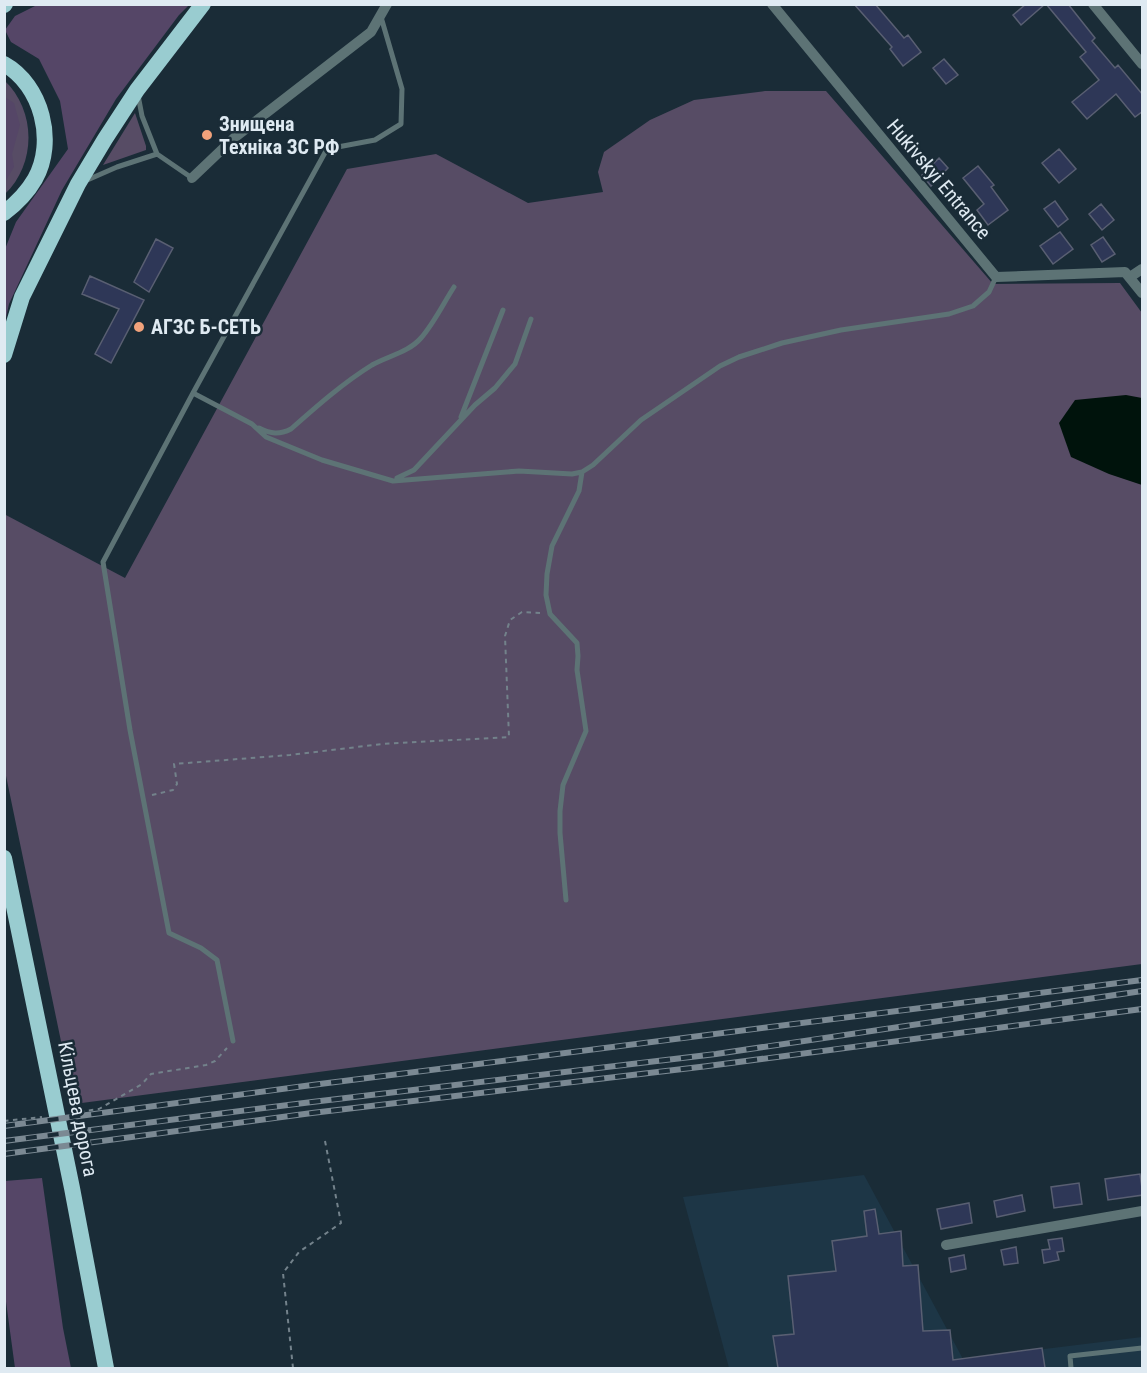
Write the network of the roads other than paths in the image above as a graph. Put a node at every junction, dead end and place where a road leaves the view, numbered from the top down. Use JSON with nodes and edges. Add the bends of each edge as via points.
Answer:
{"nodes":[{"id":1,"x":203,"y":4,"type":"edge"},
{"id":2,"x":387,"y":4,"type":"edge"},
{"id":3,"x":772,"y":4,"type":"edge"},
{"id":4,"x":1093,"y":4,"type":"edge"},
{"id":5,"x":381,"y":16,"type":"junction"},
{"id":6,"x":4,"y":64,"type":"edge"},
{"id":7,"x":1143,"y":64,"type":"edge"},
{"id":8,"x":137,"y":90,"type":"junction"},
{"id":9,"x":157,"y":154,"type":"junction"},
{"id":10,"x":192,"y":178,"type":"joint"},
{"id":11,"x":78,"y":184,"type":"junction"},
{"id":12,"x":4,"y":213,"type":"edge"},
{"id":13,"x":1143,"y":268,"type":"edge"},
{"id":14,"x":1128,"y":275,"type":"junction"},
{"id":15,"x":996,"y":277,"type":"junction"},
{"id":16,"x":454,"y":286,"type":"dead end"},
{"id":17,"x":1143,"y":293,"type":"edge"},
{"id":18,"x":503,"y":310,"type":"dead end"},
{"id":19,"x":531,"y":319,"type":"dead end"},
{"id":20,"x":4,"y":355,"type":"edge"},
{"id":21,"x":193,"y":393,"type":"junction"},
{"id":22,"x":459,"y":422,"type":"junction"},
{"id":23,"x":252,"y":424,"type":"junction"},
{"id":24,"x":582,"y":472,"type":"junction"},
{"id":25,"x":393,"y":481,"type":"junction"},
{"id":26,"x":4,"y":858,"type":"edge"},
{"id":27,"x":566,"y":900,"type":"dead end"},
{"id":28,"x":233,"y":1041,"type":"road end"},
{"id":29,"x":1143,"y":1211,"type":"edge"},
{"id":30,"x":946,"y":1245,"type":"dead end"},
{"id":31,"x":1143,"y":1348,"type":"edge"},
{"id":32,"x":106,"y":1368,"type":"edge"},
{"id":33,"x":1071,"y":1368,"type":"edge"}],
"edges":[{"from":1,"to":8,"type":"highway"},
{"from":2,"to":5,"type":"street"},
{"from":3,"to":15,"type":"street","name":"Hukivskyi Entrance"},
{"from":4,"to":7,"type":"street"},
{"from":5,"to":10,"type":"street","via":[[371,33],[234,138]]},
{"from":5,"to":21,"type":"lane","via":[[402,89],[401,124],[375,140],[327,149]]},
{"from":6,"to":12,"type":"highway","via":[[27,84],[39,105],[45,129],[44,153],[36,177],[23,197]]},
{"from":8,"to":9,"type":"lane"},
{"from":8,"to":11,"type":"highway"},
{"from":9,"to":10,"type":"lane"},
{"from":9,"to":11,"type":"lane"},
{"from":11,"to":20,"type":"highway","via":[[22,297]]},
{"from":13,"to":14,"type":"street"},
{"from":14,"to":15,"type":"street"},
{"from":14,"to":17,"type":"street"},
{"from":15,"to":24,"type":"lane","via":[[989,292],[973,306],[949,314],[852,328],[739,357],[641,420]]},
{"from":16,"to":23,"type":"lane","via":[[420,339],[373,365],[291,429],[271,434]]},
{"from":18,"to":22,"type":"lane"},
{"from":19,"to":22,"type":"lane","via":[[515,363]]},
{"from":21,"to":23,"type":"lane"},
{"from":21,"to":28,"type":"lane","via":[[103,562],[169,933],[217,960]]},
{"from":22,"to":25,"type":"lane","via":[[414,470]]},
{"from":23,"to":25,"type":"lane","via":[[266,437],[322,460]]},
{"from":24,"to":25,"type":"lane","via":[[519,471]]},
{"from":24,"to":27,"type":"lane","via":[[579,491],[552,546],[546,595],[550,614],[577,643],[586,731],[563,785],[560,832]]},
{"from":26,"to":32,"type":"highway","name":"Кільцева дорога"},
{"from":29,"to":30,"type":"street"},
{"from":31,"to":33,"type":"lane","via":[[1070,1356]]}]}
